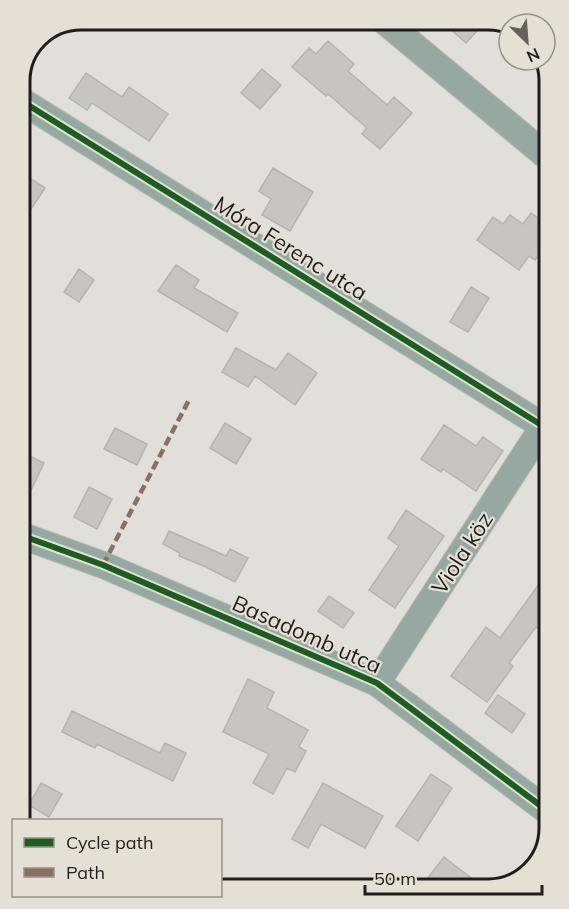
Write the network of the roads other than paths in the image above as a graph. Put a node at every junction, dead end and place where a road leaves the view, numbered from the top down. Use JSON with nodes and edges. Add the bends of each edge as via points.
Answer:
{"nodes":[{"id":1,"x":395,"y":30,"type":"edge"},
{"id":2,"x":30,"y":112,"type":"edge"},
{"id":3,"x":539,"y":150,"type":"edge"},
{"id":4,"x":539,"y":420,"type":"edge"},
{"id":5,"x":539,"y":433,"type":"edge"},
{"id":6,"x":30,"y":539,"type":"edge"},
{"id":7,"x":378,"y":683,"type":"junction"},
{"id":8,"x":539,"y":804,"type":"edge"}],
"edges":[{"from":1,"to":3,"type":"street"},
{"from":2,"to":4,"type":"street","name":"Móra Ferenc utca"},
{"from":5,"to":7,"type":"street","name":"Viola köz"},
{"from":6,"to":7,"type":"street","name":"Basadomb utca","via":[[103,565]]},
{"from":7,"to":8,"type":"street","name":"Basadomb utca"}]}
